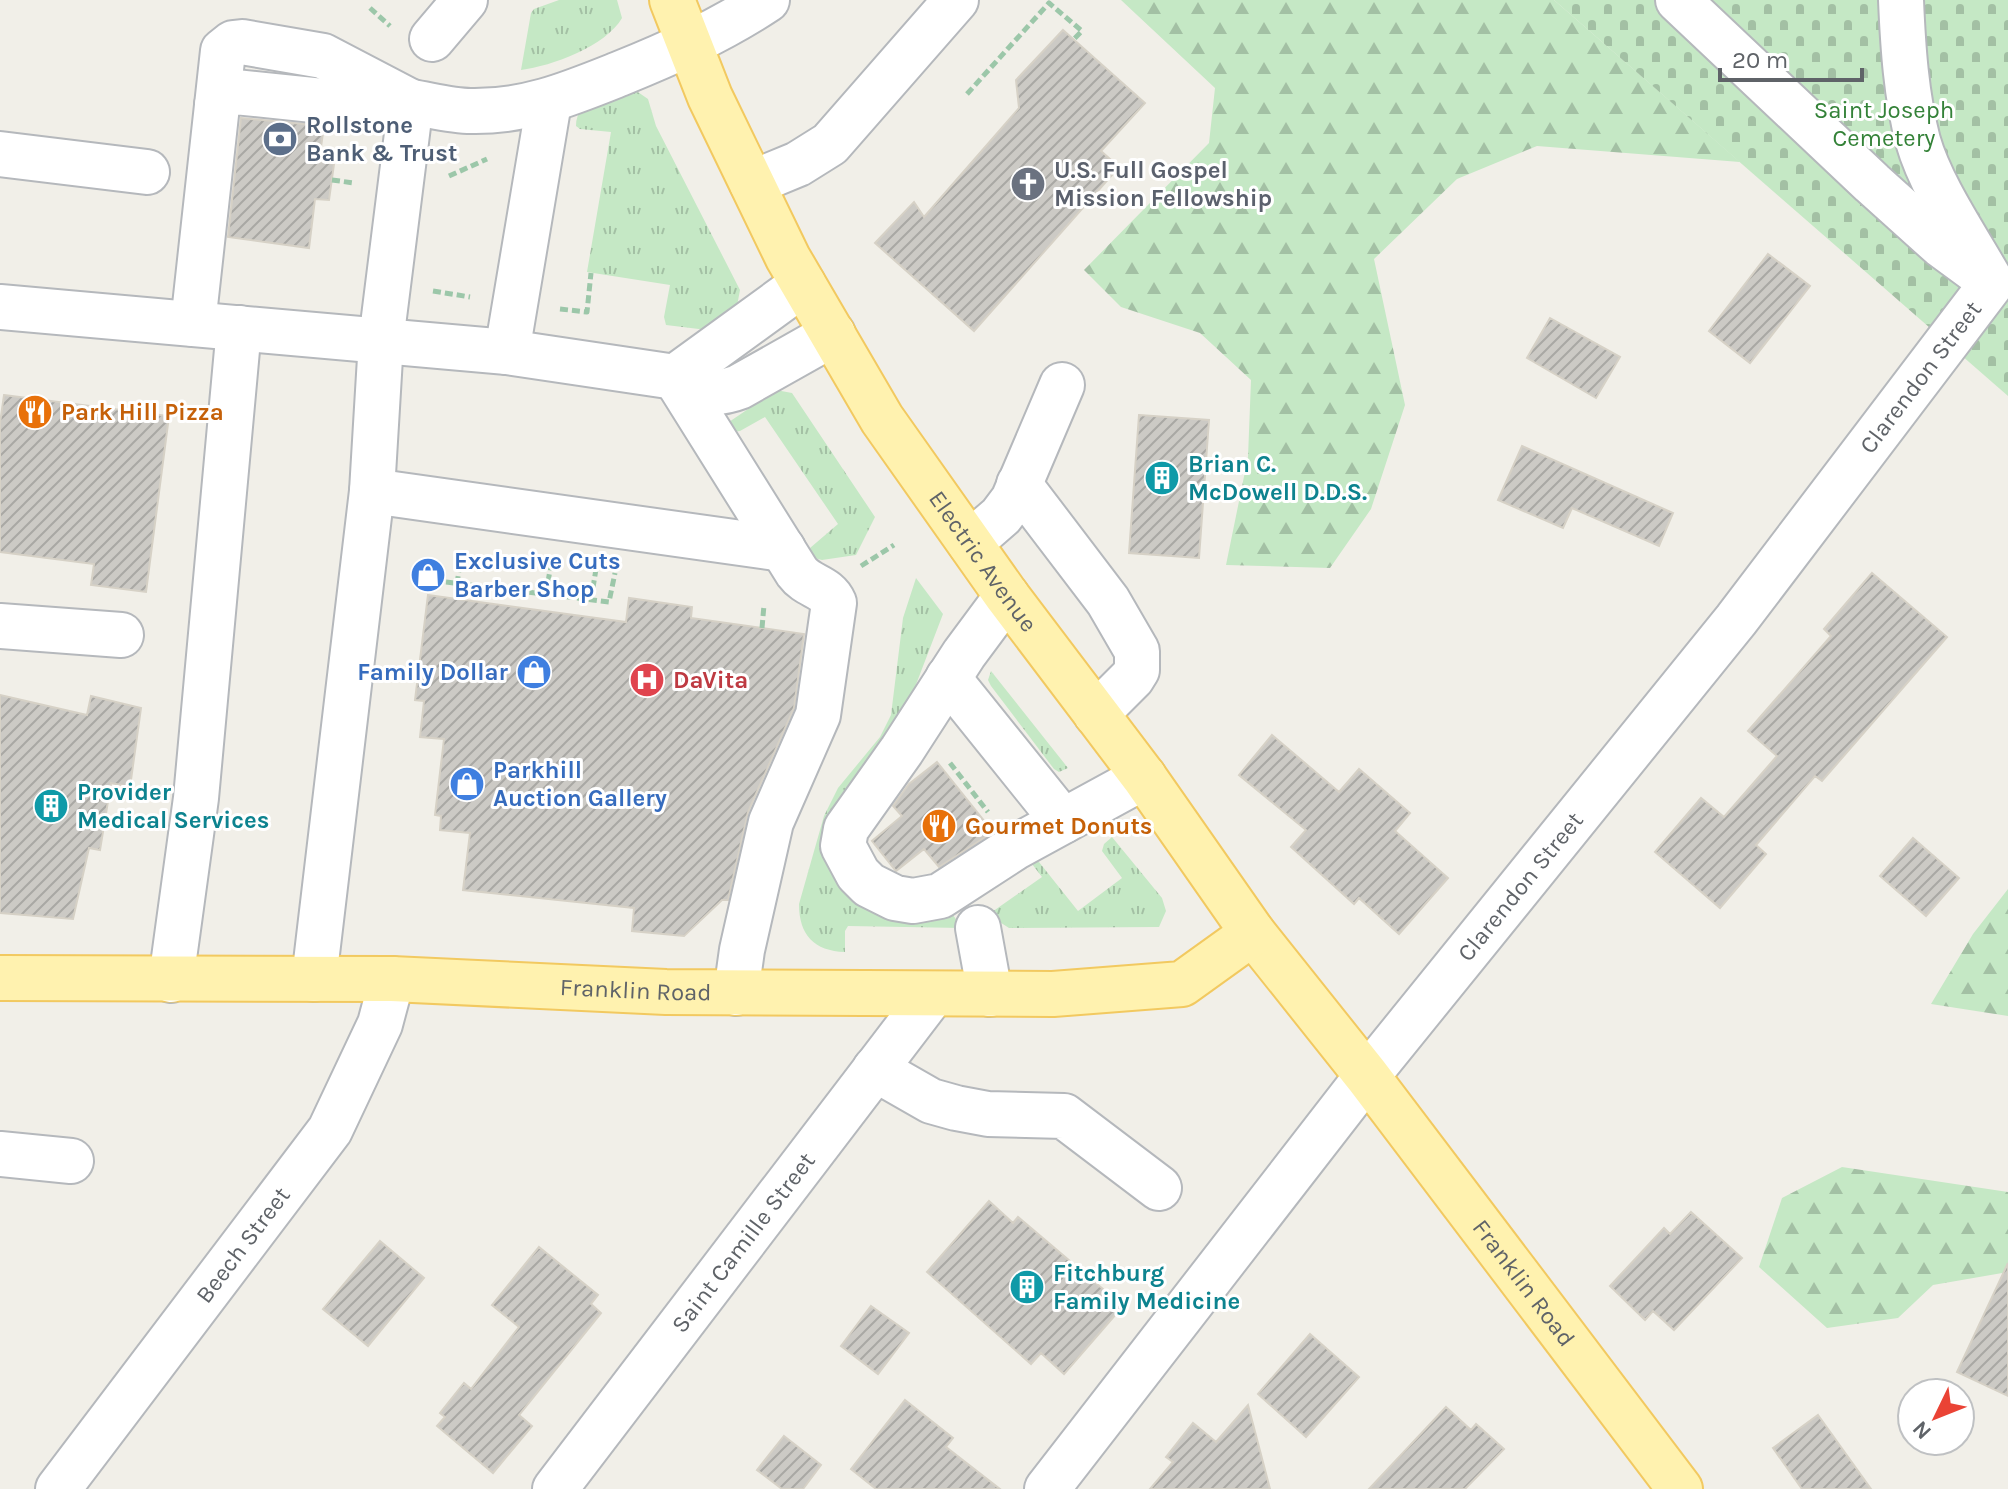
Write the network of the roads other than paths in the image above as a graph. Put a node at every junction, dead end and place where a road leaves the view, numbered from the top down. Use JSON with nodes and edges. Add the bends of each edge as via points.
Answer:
{"nodes":[{"id":1,"x":465,"y":0,"type":"edge"},
{"id":2,"x":672,"y":0,"type":"edge"},
{"id":3,"x":767,"y":0,"type":"edge"},
{"id":4,"x":956,"y":0,"type":"edge"},
{"id":5,"x":1678,"y":0,"type":"edge"},
{"id":6,"x":1901,"y":0,"type":"edge"},
{"id":7,"x":432,"y":39,"type":"dead end"},
{"id":8,"x":689,"y":45,"type":"junction"},
{"id":9,"x":411,"y":102,"type":"junction"},
{"id":10,"x":546,"y":118,"type":"junction"},
{"id":11,"x":0,"y":154,"type":"edge"},
{"id":12,"x":147,"y":172,"type":"dead end"},
{"id":13,"x":752,"y":183,"type":"junction"},
{"id":14,"x":803,"y":284,"type":"junction"},
{"id":15,"x":2000,"y":286,"type":"edge"},
{"id":16,"x":0,"y":307,"type":"edge"},
{"id":17,"x":193,"y":324,"type":"junction"},
{"id":18,"x":239,"y":328,"type":"junction"},
{"id":19,"x":833,"y":334,"type":"junction"},
{"id":20,"x":381,"y":341,"type":"junction"},
{"id":21,"x":507,"y":352,"type":"junction"},
{"id":22,"x":675,"y":377,"type":"junction"},
{"id":23,"x":1062,"y":385,"type":"dead end"},
{"id":24,"x":1019,"y":484,"type":"junction"},
{"id":25,"x":372,"y":491,"type":"junction"},
{"id":26,"x":970,"y":543,"type":"junction"},
{"id":27,"x":783,"y":549,"type":"junction"},
{"id":28,"x":1007,"y":596,"type":"junction"},
{"id":29,"x":0,"y":626,"type":"edge"},
{"id":30,"x":121,"y":635,"type":"dead end"},
{"id":31,"x":948,"y":678,"type":"junction"},
{"id":32,"x":1096,"y":714,"type":"junction"},
{"id":33,"x":1144,"y":777,"type":"junction"},
{"id":34,"x":1063,"y":821,"type":"junction"},
{"id":35,"x":978,"y":928,"type":"dead end"},
{"id":36,"x":1253,"y":933,"type":"junction"},
{"id":37,"x":0,"y":978,"type":"edge"},
{"id":38,"x":314,"y":979,"type":"junction"},
{"id":39,"x":392,"y":979,"type":"junction"},
{"id":40,"x":171,"y":980,"type":"junction"},
{"id":41,"x":736,"y":993,"type":"junction"},
{"id":42,"x":990,"y":994,"type":"junction"},
{"id":43,"x":932,"y":995,"type":"junction"},
{"id":44,"x":875,"y":1069,"type":"junction"},
{"id":45,"x":1367,"y":1076,"type":"junction"},
{"id":46,"x":0,"y":1154,"type":"edge"},
{"id":47,"x":71,"y":1161,"type":"dead end"},
{"id":48,"x":1159,"y":1188,"type":"dead end"},
{"id":49,"x":58,"y":1489,"type":"edge"},
{"id":50,"x":555,"y":1489,"type":"edge"},
{"id":51,"x":1047,"y":1489,"type":"edge"},
{"id":52,"x":1680,"y":1489,"type":"edge"}],
"edges":[{"from":1,"to":7,"type":"street"},
{"from":2,"to":8,"type":"main road","name":"Electric Avenue"},
{"from":3,"to":8,"type":"street"},
{"from":4,"to":13,"type":"street","via":[[830,144]]},
{"from":5,"to":15,"type":"street","via":[[1941,245]]},
{"from":6,"to":15,"type":"street","via":[[1905,70],[1919,143],[1943,198]]},
{"from":8,"to":10,"type":"street"},
{"from":8,"to":13,"type":"main road","name":"Electric Avenue"},
{"from":9,"to":10,"type":"street","via":[[469,111],[508,109]]},
{"from":9,"to":17,"type":"street","via":[[329,58],[242,42],[223,51]]},
{"from":9,"to":20,"type":"street"},
{"from":10,"to":21,"type":"street"},
{"from":11,"to":12,"type":"street"},
{"from":13,"to":14,"type":"main road","name":"Electric Avenue"},
{"from":14,"to":19,"type":"main road","name":"Electric Avenue"},
{"from":14,"to":22,"type":"street"},
{"from":15,"to":45,"type":"street","name":"Clarendon Street"},
{"from":16,"to":17,"type":"street"},
{"from":17,"to":18,"type":"street"},
{"from":18,"to":20,"type":"street"},
{"from":18,"to":40,"type":"street","via":[[196,798]]},
{"from":19,"to":22,"type":"street","via":[[723,393],[694,390]]},
{"from":19,"to":26,"type":"main road","name":"Electric Avenue","via":[[882,419]]},
{"from":20,"to":21,"type":"street"},
{"from":20,"to":25,"type":"street"},
{"from":21,"to":22,"type":"street"},
{"from":22,"to":27,"type":"street"},
{"from":23,"to":24,"type":"street"},
{"from":24,"to":26,"type":"street","via":[[1001,516]]},
{"from":24,"to":32,"type":"street","via":[[1108,601],[1137,651],[1132,678]]},
{"from":25,"to":27,"type":"street"},
{"from":25,"to":38,"type":"street"},
{"from":26,"to":28,"type":"main road","name":"Electric Avenue"},
{"from":27,"to":41,"type":"street","via":[[801,578],[825,590],[834,603],[818,715],[771,822]]},
{"from":28,"to":31,"type":"street"},
{"from":28,"to":32,"type":"main road","name":"Electric Avenue"},
{"from":29,"to":30,"type":"street"},
{"from":31,"to":34,"type":"street"},
{"from":31,"to":34,"type":"street","via":[[850,821],[843,838],[858,874],[895,898],[940,896],[1005,835]]},
{"from":32,"to":33,"type":"main road","name":"Electric Avenue"},
{"from":33,"to":34,"type":"street"},
{"from":33,"to":36,"type":"main road","name":"Electric Avenue"},
{"from":35,"to":42,"type":"street"},
{"from":36,"to":42,"type":"main road","name":"Franklin Road","via":[[1182,984]]},
{"from":36,"to":45,"type":"main road","name":"Electric Avenue"},
{"from":37,"to":40,"type":"main road","name":"Franklin Road"},
{"from":38,"to":39,"type":"main road","name":"Franklin Road"},
{"from":38,"to":40,"type":"main road","name":"Franklin Road"},
{"from":39,"to":41,"type":"main road","name":"Franklin Road"},
{"from":39,"to":49,"type":"street","name":"Beech Street","via":[[380,1024],[330,1130]]},
{"from":41,"to":43,"type":"main road","name":"Franklin Road"},
{"from":42,"to":43,"type":"main road","name":"Franklin Road"},
{"from":43,"to":44,"type":"street","name":"Saint Camille Street"},
{"from":44,"to":48,"type":"street","via":[[931,1101],[956,1108],[1064,1116]]},
{"from":44,"to":50,"type":"street","name":"Saint Camille Street"},
{"from":45,"to":51,"type":"street","name":"Clarendon Street"},
{"from":45,"to":52,"type":"main road","name":"Franklin Road"},
{"from":46,"to":47,"type":"street"}]}
